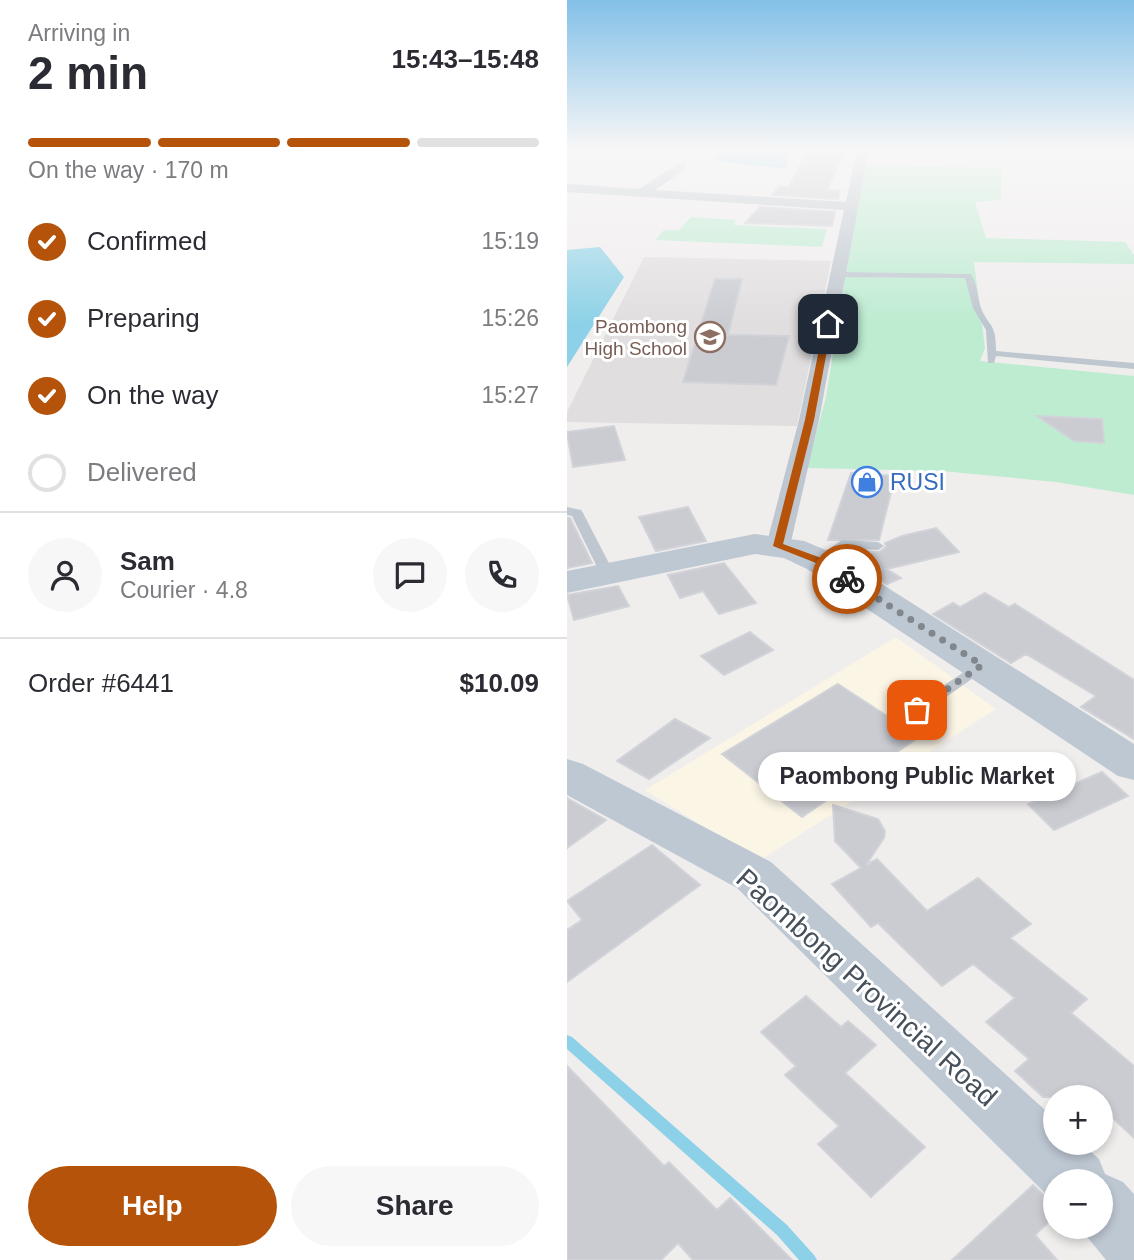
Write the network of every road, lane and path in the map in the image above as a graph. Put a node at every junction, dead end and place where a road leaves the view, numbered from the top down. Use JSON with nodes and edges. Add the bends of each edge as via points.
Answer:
{"nodes":[{"id":1,"x":853,"y":207,"type":"edge"},
{"id":2,"x":838,"y":275,"type":"junction"},
{"id":3,"x":1134,"y":366,"type":"edge"},
{"id":4,"x":567,"y":511,"type":"edge"},
{"id":5,"x":778,"y":546,"type":"junction"},
{"id":6,"x":877,"y":546,"type":"dead end"},
{"id":7,"x":820,"y":561,"type":"junction"},
{"id":8,"x":607,"y":573,"type":"junction"},
{"id":9,"x":567,"y":582,"type":"edge"},
{"id":10,"x":982,"y":665,"type":"junction"},
{"id":11,"x":917,"y":710,"type":"dead end"},
{"id":12,"x":1134,"y":765,"type":"edge"},
{"id":13,"x":567,"y":775,"type":"edge"},
{"id":14,"x":1064,"y":1169,"type":"edge"},
{"id":15,"x":1113,"y":1218,"type":"edge"},
{"id":16,"x":1134,"y":1242,"type":"edge"}],
"edges":[{"from":1,"to":2,"type":"street"},
{"from":2,"to":3,"type":"lane","via":[[968,276],[977,309],[992,330],[991,357]]},
{"from":2,"to":5,"type":"street"},
{"from":4,"to":8,"type":"lane","via":[[577,513]]},
{"from":5,"to":7,"type":"main road"},
{"from":5,"to":8,"type":"main road","via":[[755,544]]},
{"from":6,"to":7,"type":"lane","via":[[842,544]]},
{"from":7,"to":10,"type":"main road"},
{"from":8,"to":9,"type":"main road"},
{"from":10,"to":11,"type":"lane"},
{"from":10,"to":12,"type":"main road"},
{"from":13,"to":14,"type":"main road","name":"Paombong Provincial Road","via":[[754,875]]},
{"from":15,"to":16,"type":"main road"}]}
